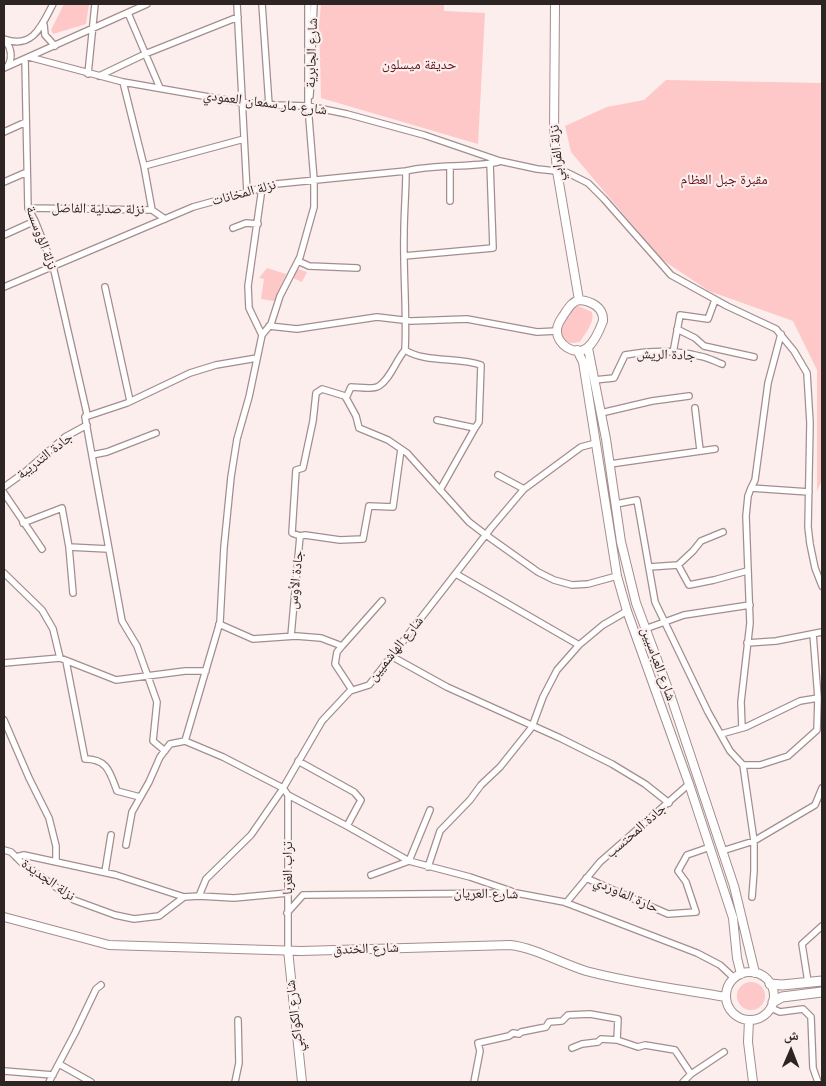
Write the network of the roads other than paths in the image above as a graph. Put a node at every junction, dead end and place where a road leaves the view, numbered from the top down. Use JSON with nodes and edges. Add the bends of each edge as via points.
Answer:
{"nodes":[{"id":1,"x":53,"y":4,"type":"edge"},
{"id":2,"x":95,"y":4,"type":"edge"},
{"id":3,"x":147,"y":4,"type":"edge"},
{"id":4,"x":237,"y":4,"type":"edge"},
{"id":5,"x":262,"y":4,"type":"edge"},
{"id":6,"x":308,"y":4,"type":"edge"},
{"id":7,"x":314,"y":4,"type":"edge"},
{"id":8,"x":555,"y":4,"type":"edge"},
{"id":9,"x":128,"y":13,"type":"junction"},
{"id":10,"x":238,"y":17,"type":"junction"},
{"id":11,"x":44,"y":22,"type":"junction"},
{"id":12,"x":92,"y":29,"type":"junction"},
{"id":13,"x":4,"y":39,"type":"edge"},
{"id":14,"x":55,"y":46,"type":"junction"},
{"id":15,"x":145,"y":54,"type":"junction"},
{"id":16,"x":27,"y":58,"type":"junction"},
{"id":17,"x":6,"y":67,"type":"edge"},
{"id":18,"x":88,"y":74,"type":"junction"},
{"id":19,"x":99,"y":76,"type":"junction"},
{"id":20,"x":123,"y":82,"type":"junction"},
{"id":21,"x":160,"y":88,"type":"junction"},
{"id":22,"x":242,"y":102,"type":"junction"},
{"id":23,"x":269,"y":105,"type":"junction"},
{"id":24,"x":308,"y":105,"type":"junction"},
{"id":25,"x":26,"y":122,"type":"junction"},
{"id":26,"x":4,"y":132,"type":"edge"},
{"id":27,"x":244,"y":139,"type":"junction"},
{"id":28,"x":500,"y":161,"type":"junction"},
{"id":29,"x":490,"y":163,"type":"junction"},
{"id":30,"x":144,"y":166,"type":"junction"},
{"id":31,"x":450,"y":167,"type":"junction"},
{"id":32,"x":406,"y":171,"type":"junction"},
{"id":33,"x":557,"y":171,"type":"junction"},
{"id":34,"x":27,"y":172,"type":"junction"},
{"id":35,"x":314,"y":180,"type":"junction"},
{"id":36,"x":4,"y":182,"type":"edge"},
{"id":37,"x":262,"y":188,"type":"junction"},
{"id":38,"x":247,"y":192,"type":"junction"},
{"id":39,"x":450,"y":201,"type":"dead end"},
{"id":40,"x":28,"y":208,"type":"junction"},
{"id":41,"x":152,"y":210,"type":"junction"},
{"id":42,"x":165,"y":219,"type":"junction"},
{"id":43,"x":35,"y":221,"type":"junction"},
{"id":44,"x":258,"y":224,"type":"junction"},
{"id":45,"x":233,"y":228,"type":"dead end"},
{"id":46,"x":4,"y":235,"type":"edge"},
{"id":47,"x":404,"y":256,"type":"junction"},
{"id":48,"x":298,"y":261,"type":"junction"},
{"id":49,"x":53,"y":266,"type":"junction"},
{"id":50,"x":357,"y":268,"type":"dead end"},
{"id":51,"x":4,"y":287,"type":"edge"},
{"id":52,"x":105,"y":287,"type":"dead end"},
{"id":53,"x":579,"y":300,"type":"junction"},
{"id":54,"x":715,"y":300,"type":"junction"},
{"id":55,"x":406,"y":320,"type":"junction"},
{"id":56,"x":269,"y":326,"type":"junction"},
{"id":57,"x":678,"y":328,"type":"junction"},
{"id":58,"x":556,"y":331,"type":"junction"},
{"id":59,"x":262,"y":334,"type":"junction"},
{"id":60,"x":781,"y":334,"type":"junction"},
{"id":61,"x":588,"y":348,"type":"junction"},
{"id":62,"x":405,"y":350,"type":"junction"},
{"id":63,"x":577,"y":350,"type":"junction"},
{"id":64,"x":673,"y":353,"type":"junction"},
{"id":65,"x":754,"y":357,"type":"dead end"},
{"id":66,"x":257,"y":358,"type":"junction"},
{"id":67,"x":722,"y":364,"type":"dead end"},
{"id":68,"x":594,"y":380,"type":"junction"},
{"id":69,"x":689,"y":396,"type":"dead end"},
{"id":70,"x":346,"y":398,"type":"junction"},
{"id":71,"x":130,"y":402,"type":"junction"},
{"id":72,"x":695,"y":408,"type":"dead end"},
{"id":73,"x":601,"y":413,"type":"junction"},
{"id":74,"x":86,"y":416,"type":"junction"},
{"id":75,"x":437,"y":420,"type":"dead end"},
{"id":76,"x":87,"y":426,"type":"junction"},
{"id":77,"x":475,"y":428,"type":"junction"},
{"id":78,"x":156,"y":433,"type":"dead end"},
{"id":79,"x":596,"y":443,"type":"junction"},
{"id":80,"x":401,"y":449,"type":"junction"},
{"id":81,"x":715,"y":449,"type":"dead end"},
{"id":82,"x":700,"y":450,"type":"junction"},
{"id":83,"x":92,"y":455,"type":"junction"},
{"id":84,"x":610,"y":464,"type":"junction"},
{"id":85,"x":498,"y":475,"type":"dead end"},
{"id":86,"x":4,"y":487,"type":"edge"},
{"id":87,"x":751,"y":488,"type":"junction"},
{"id":88,"x":524,"y":489,"type":"junction"},
{"id":89,"x":440,"y":490,"type":"junction"},
{"id":90,"x":4,"y":492,"type":"edge"},
{"id":91,"x":809,"y":492,"type":"junction"},
{"id":92,"x":616,"y":504,"type":"junction"},
{"id":93,"x":23,"y":523,"type":"junction"},
{"id":94,"x":723,"y":532,"type":"dead end"},
{"id":95,"x":486,"y":535,"type":"junction"},
{"id":96,"x":300,"y":536,"type":"junction"},
{"id":97,"x":69,"y":547,"type":"junction"},
{"id":98,"x":42,"y":549,"type":"dead end"},
{"id":99,"x":108,"y":549,"type":"junction"},
{"id":100,"x":678,"y":565,"type":"junction"},
{"id":101,"x":649,"y":567,"type":"junction"},
{"id":102,"x":747,"y":571,"type":"junction"},
{"id":103,"x":4,"y":573,"type":"edge"},
{"id":104,"x":456,"y":574,"type":"junction"},
{"id":105,"x":617,"y":576,"type":"junction"},
{"id":106,"x":822,"y":586,"type":"edge"},
{"id":107,"x":73,"y":592,"type":"dead end"},
{"id":108,"x":382,"y":601,"type":"dead end"},
{"id":109,"x":750,"y":605,"type":"junction"},
{"id":110,"x":627,"y":611,"type":"junction"},
{"id":111,"x":664,"y":622,"type":"junction"},
{"id":112,"x":219,"y":624,"type":"junction"},
{"id":113,"x":645,"y":629,"type":"junction"},
{"id":114,"x":822,"y":632,"type":"edge"},
{"id":115,"x":813,"y":634,"type":"junction"},
{"id":116,"x":290,"y":636,"type":"junction"},
{"id":117,"x":746,"y":643,"type":"junction"},
{"id":118,"x":578,"y":645,"type":"junction"},
{"id":119,"x":342,"y":646,"type":"junction"},
{"id":120,"x":391,"y":656,"type":"junction"},
{"id":121,"x":60,"y":658,"type":"junction"},
{"id":122,"x":66,"y":661,"type":"junction"},
{"id":123,"x":4,"y":663,"type":"edge"},
{"id":124,"x":206,"y":671,"type":"junction"},
{"id":125,"x":148,"y":675,"type":"junction"},
{"id":126,"x":352,"y":690,"type":"junction"},
{"id":127,"x":818,"y":698,"type":"junction"},
{"id":128,"x":820,"y":711,"type":"edge"},
{"id":129,"x":4,"y":723,"type":"edge"},
{"id":130,"x":532,"y":726,"type":"junction"},
{"id":131,"x":742,"y":728,"type":"junction"},
{"id":132,"x":721,"y":734,"type":"junction"},
{"id":133,"x":185,"y":741,"type":"junction"},
{"id":134,"x":165,"y":751,"type":"junction"},
{"id":135,"x":298,"y":761,"type":"junction"},
{"id":136,"x":743,"y":765,"type":"junction"},
{"id":137,"x":689,"y":784,"type":"junction"},
{"id":138,"x":283,"y":788,"type":"junction"},
{"id":139,"x":822,"y":788,"type":"edge"},
{"id":140,"x":288,"y":795,"type":"junction"},
{"id":141,"x":140,"y":797,"type":"junction"},
{"id":142,"x":670,"y":803,"type":"junction"},
{"id":143,"x":430,"y":810,"type":"dead end"},
{"id":144,"x":347,"y":826,"type":"junction"},
{"id":145,"x":111,"y":835,"type":"dead end"},
{"id":146,"x":754,"y":841,"type":"junction"},
{"id":147,"x":126,"y":845,"type":"dead end"},
{"id":148,"x":710,"y":847,"type":"junction"},
{"id":149,"x":4,"y":850,"type":"edge"},
{"id":150,"x":722,"y":851,"type":"junction"},
{"id":151,"x":16,"y":858,"type":"junction"},
{"id":152,"x":409,"y":861,"type":"junction"},
{"id":153,"x":56,"y":862,"type":"junction"},
{"id":154,"x":428,"y":867,"type":"junction"},
{"id":155,"x":105,"y":872,"type":"junction"},
{"id":156,"x":371,"y":875,"type":"dead end"},
{"id":157,"x":586,"y":878,"type":"junction"},
{"id":158,"x":516,"y":893,"type":"junction"},
{"id":159,"x":288,"y":894,"type":"junction"},
{"id":160,"x":199,"y":896,"type":"junction"},
{"id":161,"x":184,"y":897,"type":"junction"},
{"id":162,"x":752,"y":897,"type":"dead end"},
{"id":163,"x":566,"y":902,"type":"junction"},
{"id":164,"x":287,"y":913,"type":"junction"},
{"id":165,"x":4,"y":917,"type":"edge"},
{"id":166,"x":822,"y":926,"type":"edge"},
{"id":167,"x":288,"y":950,"type":"junction"},
{"id":168,"x":756,"y":973,"type":"junction"},
{"id":169,"x":737,"y":976,"type":"junction"},
{"id":170,"x":822,"y":981,"type":"edge"},
{"id":171,"x":808,"y":982,"type":"junction"},
{"id":172,"x":770,"y":984,"type":"junction"},
{"id":173,"x":101,"y":985,"type":"dead end"},
{"id":174,"x":822,"y":992,"type":"edge"},
{"id":175,"x":726,"y":997,"type":"junction"},
{"id":176,"x":772,"y":1005,"type":"junction"},
{"id":177,"x":238,"y":1020,"type":"dead end"},
{"id":178,"x":749,"y":1020,"type":"junction"},
{"id":179,"x":618,"y":1040,"type":"junction"},
{"id":180,"x":572,"y":1048,"type":"dead end"},
{"id":181,"x":724,"y":1052,"type":"dead end"},
{"id":182,"x":60,"y":1064,"type":"junction"},
{"id":183,"x":4,"y":1071,"type":"edge"},
{"id":184,"x":691,"y":1074,"type":"junction"},
{"id":185,"x":53,"y":1076,"type":"junction"},
{"id":186,"x":50,"y":1082,"type":"edge"},
{"id":187,"x":92,"y":1082,"type":"edge"},
{"id":188,"x":235,"y":1082,"type":"edge"},
{"id":189,"x":302,"y":1082,"type":"edge"},
{"id":190,"x":474,"y":1082,"type":"edge"},
{"id":191,"x":683,"y":1082,"type":"edge"},
{"id":192,"x":753,"y":1082,"type":"edge"},
{"id":193,"x":818,"y":1082,"type":"edge"}],
"edges":[{"from":1,"to":11,"type":"street"},
{"from":2,"to":12,"type":"street"},
{"from":3,"to":9,"type":"street"},
{"from":4,"to":10,"type":"street"},
{"from":5,"to":23,"type":"street"},
{"from":6,"to":24,"type":"street"},
{"from":7,"to":24,"type":"street","name":"شارع الجابرية","via":[[312,86]]},
{"from":8,"to":33,"type":"main road","name":"نزلة الفرابي"},
{"from":9,"to":12,"type":"street"},
{"from":9,"to":15,"type":"street"},
{"from":10,"to":15,"type":"street"},
{"from":10,"to":22,"type":"street"},
{"from":11,"to":13,"type":"street","via":[[31,38],[18,42]]},
{"from":11,"to":14,"type":"street","via":[[45,35]]},
{"from":12,"to":14,"type":"street"},
{"from":12,"to":18,"type":"street"},
{"from":13,"to":17,"type":"street","via":[[11,53]]},
{"from":14,"to":16,"type":"street"},
{"from":15,"to":19,"type":"street"},
{"from":15,"to":21,"type":"street"},
{"from":16,"to":17,"type":"street"},
{"from":16,"to":18,"type":"street","name":"شارع مار سمعان العمودي"},
{"from":16,"to":25,"type":"street","name":"نزلة الؤوسسة"},
{"from":18,"to":19,"type":"street","name":"شارع مار سمعان العمودي"},
{"from":19,"to":20,"type":"street","name":"شارع مار سمعان العمودي"},
{"from":20,"to":21,"type":"street","name":"شارع مار سمعان العمودي"},
{"from":20,"to":30,"type":"street"},
{"from":21,"to":22,"type":"street","name":"شارع مار سمعان العمودي"},
{"from":22,"to":23,"type":"street","name":"شارع مار سمعان العمودي"},
{"from":22,"to":27,"type":"street"},
{"from":23,"to":24,"type":"street","name":"شارع مار سمعان العمودي"},
{"from":24,"to":28,"type":"street","name":"شارع مار سمعان العمودي","via":[[398,128]]},
{"from":24,"to":35,"type":"street"},
{"from":25,"to":26,"type":"street"},
{"from":25,"to":34,"type":"street","name":"نزلة الؤوسسة"},
{"from":27,"to":30,"type":"street"},
{"from":27,"to":38,"type":"street"},
{"from":28,"to":29,"type":"street","name":"نزلة المخانات"},
{"from":28,"to":33,"type":"street","name":"شارع مار سمعان العمودي"},
{"from":29,"to":31,"type":"street","name":"نزلة المخانات"},
{"from":29,"to":47,"type":"street","via":[[492,248]]},
{"from":30,"to":41,"type":"street"},
{"from":31,"to":32,"type":"street","name":"نزلة المخانات"},
{"from":31,"to":39,"type":"street"},
{"from":32,"to":35,"type":"street","name":"نزلة المخانات"},
{"from":32,"to":47,"type":"street"},
{"from":33,"to":53,"type":"main road","name":"نزلة الفرابي"},
{"from":33,"to":54,"type":"street","name":"شارع مار سمعان العمودي","via":[[576,175],[588,183],[671,275]]},
{"from":34,"to":36,"type":"street"},
{"from":34,"to":40,"type":"street","name":"نزلة الؤوسسة"},
{"from":35,"to":37,"type":"street","name":"نزلة المخانات"},
{"from":35,"to":48,"type":"street","via":[[314,206]]},
{"from":37,"to":38,"type":"street","name":"نزلة المخانات"},
{"from":37,"to":44,"type":"street"},
{"from":38,"to":42,"type":"street","name":"نزلة المخانات","via":[[193,207]]},
{"from":40,"to":41,"type":"street","name":"نزلة صدلية الفاضل"},
{"from":40,"to":43,"type":"street","name":"نزلة الؤوسسة"},
{"from":41,"to":42,"type":"street","name":"نزلة صدلية الفاضل"},
{"from":42,"to":49,"type":"street","name":"نزلة المخانات"},
{"from":43,"to":46,"type":"street"},
{"from":43,"to":49,"type":"street","name":"نزلة الؤوسسة"},
{"from":44,"to":45,"type":"street","via":[[246,223]]},
{"from":44,"to":59,"type":"street","via":[[248,286],[249,308]]},
{"from":47,"to":55,"type":"street"},
{"from":48,"to":50,"type":"street","via":[[308,266]]},
{"from":48,"to":56,"type":"street"},
{"from":49,"to":51,"type":"street","name":"نزلة المخانات"},
{"from":49,"to":74,"type":"street","name":"نزلة الؤوسسة"},
{"from":52,"to":71,"type":"street"},
{"from":53,"to":58,"type":"main road","via":[[571,304]]},
{"from":53,"to":61,"type":"main road","via":[[591,302],[603,316]]},
{"from":54,"to":57,"type":"street","via":[[708,319],[680,315]]},
{"from":54,"to":60,"type":"street","name":"شارع مار سمعان العمودي"},
{"from":55,"to":56,"type":"street","via":[[377,317],[297,329]]},
{"from":55,"to":58,"type":"street","via":[[467,319],[537,332]]},
{"from":55,"to":62,"type":"street"},
{"from":56,"to":59,"type":"street"},
{"from":57,"to":64,"type":"street"},
{"from":57,"to":65,"type":"street","via":[[704,346]]},
{"from":58,"to":63,"type":"main road","via":[[564,346]]},
{"from":59,"to":66,"type":"street"},
{"from":60,"to":87,"type":"street","via":[[768,383]]},
{"from":60,"to":91,"type":"street","via":[[807,373]]},
{"from":61,"to":63,"type":"main road"},
{"from":61,"to":68,"type":"main road","name":"شارع العباسيين"},
{"from":62,"to":70,"type":"street","via":[[379,386],[351,387]]},
{"from":62,"to":77,"type":"street","via":[[417,355],[481,365],[479,422]]},
{"from":63,"to":79,"type":"main road","name":"شارع العباسيين","via":[[583,362]]},
{"from":64,"to":67,"type":"street","name":"جادة الريش","via":[[700,356]]},
{"from":64,"to":68,"type":"street","name":"جادة الريش","via":[[625,355],[614,378]]},
{"from":66,"to":71,"type":"street","via":[[216,364],[190,373]]},
{"from":66,"to":112,"type":"street","via":[[231,477]]},
{"from":68,"to":73,"type":"main road","name":"شارع العباسيين"},
{"from":69,"to":73,"type":"street"},
{"from":70,"to":80,"type":"street","via":[[359,428]]},
{"from":70,"to":96,"type":"street","name":"جادة الأوس","via":[[322,389],[316,393],[303,468],[296,470],[292,533]]},
{"from":71,"to":74,"type":"street"},
{"from":72,"to":82,"type":"street"},
{"from":73,"to":84,"type":"main road","name":"شارع العباسيين"},
{"from":74,"to":76,"type":"street","name":"نزلة الؤوسسة"},
{"from":75,"to":77,"type":"street"},
{"from":76,"to":83,"type":"street","name":"نزلة الؤوسسة"},
{"from":76,"to":86,"type":"street","name":"جادة التدريبة","via":[[65,438]]},
{"from":77,"to":89,"type":"street"},
{"from":78,"to":83,"type":"street"},
{"from":79,"to":88,"type":"street","name":"شارع الهاشميين","via":[[581,447]]},
{"from":79,"to":105,"type":"main road","name":"شارع العباسيين"},
{"from":80,"to":89,"type":"street"},
{"from":80,"to":96,"type":"street","via":[[393,508],[368,506],[363,539]]},
{"from":81,"to":82,"type":"street"},
{"from":82,"to":84,"type":"street"},
{"from":83,"to":99,"type":"street","name":"نزلة الؤوسسة"},
{"from":84,"to":92,"type":"main road","name":"شارع العباسيين"},
{"from":85,"to":88,"type":"street"},
{"from":87,"to":91,"type":"street"},
{"from":87,"to":102,"type":"street","via":[[746,516]]},
{"from":88,"to":95,"type":"street","name":"شارع الهاشميين"},
{"from":89,"to":95,"type":"street","via":[[469,522]]},
{"from":90,"to":93,"type":"street"},
{"from":91,"to":106,"type":"street","via":[[810,544]]},
{"from":92,"to":101,"type":"street","via":[[637,500]]},
{"from":92,"to":113,"type":"main road","name":"شارع العباسيين","via":[[621,542]]},
{"from":93,"to":97,"type":"street","via":[[62,508]]},
{"from":93,"to":98,"type":"street"},
{"from":94,"to":100,"type":"street","via":[[701,541]]},
{"from":95,"to":104,"type":"street","name":"شارع الهاشميين"},
{"from":95,"to":105,"type":"street","via":[[554,580],[572,585],[588,584]]},
{"from":96,"to":116,"type":"street","name":"جادة الأوس"},
{"from":97,"to":99,"type":"street"},
{"from":97,"to":107,"type":"street"},
{"from":99,"to":125,"type":"street","name":"نزلة الؤوسسة","via":[[122,621]]},
{"from":100,"to":101,"type":"street"},
{"from":100,"to":102,"type":"street","via":[[689,585]]},
{"from":101,"to":111,"type":"street","via":[[655,602]]},
{"from":102,"to":109,"type":"street"},
{"from":103,"to":121,"type":"street","via":[[42,610],[54,629]]},
{"from":104,"to":118,"type":"street"},
{"from":104,"to":120,"type":"street","name":"شارع الهاشميين"},
{"from":105,"to":110,"type":"main road","name":"شارع العباسيين"},
{"from":108,"to":119,"type":"street"},
{"from":109,"to":111,"type":"street","via":[[684,615]]},
{"from":109,"to":117,"type":"street"},
{"from":110,"to":118,"type":"street"},
{"from":110,"to":137,"type":"main road","name":"شارع العباسيين"},
{"from":111,"to":113,"type":"street"},
{"from":111,"to":132,"type":"street"},
{"from":112,"to":116,"type":"street","via":[[253,639]]},
{"from":112,"to":124,"type":"street"},
{"from":113,"to":150,"type":"main road","name":"شارع العباسيين"},
{"from":114,"to":115,"type":"street"},
{"from":115,"to":117,"type":"street"},
{"from":115,"to":127,"type":"street"},
{"from":116,"to":119,"type":"street","via":[[321,638]]},
{"from":117,"to":131,"type":"street"},
{"from":118,"to":130,"type":"street","via":[[543,696]]},
{"from":119,"to":126,"type":"street","via":[[337,652],[336,664]]},
{"from":120,"to":126,"type":"street","name":"شارع الهاشميين","via":[[369,684]]},
{"from":120,"to":130,"type":"street","via":[[447,687]]},
{"from":121,"to":122,"type":"street"},
{"from":121,"to":123,"type":"street"},
{"from":122,"to":125,"type":"street","via":[[116,680]]},
{"from":122,"to":141,"type":"street","via":[[85,759],[95,759],[108,768],[117,791]]},
{"from":124,"to":125,"type":"street"},
{"from":124,"to":133,"type":"street"},
{"from":125,"to":134,"type":"street","name":"نزلة الؤوسسة","via":[[157,702],[153,741]]},
{"from":126,"to":135,"type":"street","name":"شارع الهاشميين","via":[[322,721]]},
{"from":127,"to":128,"type":"street"},
{"from":127,"to":131,"type":"street","via":[[800,702]]},
{"from":128,"to":136,"type":"street","via":[[817,730],[788,756],[760,765]]},
{"from":129,"to":153,"type":"street","via":[[49,818],[56,846]]},
{"from":130,"to":142,"type":"street","via":[[612,764]]},
{"from":130,"to":154,"type":"street","via":[[500,767],[440,831]]},
{"from":131,"to":132,"type":"street"},
{"from":132,"to":136,"type":"street"},
{"from":133,"to":134,"type":"street","via":[[170,744]]},
{"from":133,"to":138,"type":"street","via":[[223,756]]},
{"from":134,"to":141,"type":"street"},
{"from":135,"to":138,"type":"street","name":"شارع الهاشميين"},
{"from":135,"to":144,"type":"street","via":[[354,792],[361,800]]},
{"from":136,"to":146,"type":"street"},
{"from":137,"to":142,"type":"street","name":"جادة المحتسب"},
{"from":137,"to":148,"type":"main road","name":"شارع العباسيين"},
{"from":138,"to":140,"type":"street"},
{"from":138,"to":160,"type":"street","name":"شارع الهاشميين","via":[[251,835],[206,879]]},
{"from":139,"to":146,"type":"street","via":[[815,805]]},
{"from":140,"to":144,"type":"street"},
{"from":140,"to":159,"type":"street","name":"تراب الغربا"},
{"from":141,"to":147,"type":"street","via":[[132,812]]},
{"from":142,"to":157,"type":"street","name":"جادة المحتسب","via":[[600,862]]},
{"from":143,"to":152,"type":"street"},
{"from":144,"to":152,"type":"street"},
{"from":145,"to":155,"type":"street"},
{"from":146,"to":150,"type":"street"},
{"from":146,"to":162,"type":"street"},
{"from":148,"to":157,"type":"street","name":"حارة الماوردي","via":[[687,855],[678,871],[686,882],[696,912],[668,914]]},
{"from":148,"to":169,"type":"main road","name":"شارع العباسيين","via":[[733,918]]},
{"from":149,"to":151,"type":"street","name":"نزلة الجديدة"},
{"from":150,"to":168,"type":"main road","name":"شارع العباسيين"},
{"from":151,"to":153,"type":"street","via":[[24,855]]},
{"from":151,"to":161,"type":"street","name":"نزلة الجديدة","via":[[74,900],[122,917],[159,916]]},
{"from":152,"to":154,"type":"street"},
{"from":152,"to":156,"type":"street"},
{"from":153,"to":155,"type":"street"},
{"from":154,"to":158,"type":"street"},
{"from":155,"to":161,"type":"street"},
{"from":157,"to":163,"type":"street","name":"جادة المحتسب"},
{"from":158,"to":163,"type":"street","name":"شارع العريان"},
{"from":158,"to":164,"type":"street","name":"شارع العريان","via":[[303,896]]},
{"from":159,"to":160,"type":"street","via":[[234,898]]},
{"from":159,"to":164,"type":"street","name":"تراب الغربا"},
{"from":160,"to":161,"type":"street"},
{"from":163,"to":169,"type":"street","name":"شارع العريان","via":[[697,953]]},
{"from":164,"to":167,"type":"street","name":"تراب الغربا"},
{"from":165,"to":167,"type":"main road","name":"شارع الخندق","via":[[109,945]]},
{"from":166,"to":171,"type":"street","via":[[802,944]]},
{"from":167,"to":175,"type":"main road","name":"شارع الخندق","via":[[510,945],[534,950],[588,971]]},
{"from":167,"to":189,"type":"main road","name":"شارع الكواكبي"},
{"from":168,"to":169,"type":"main road"},
{"from":168,"to":172,"type":"main road"},
{"from":169,"to":175,"type":"main road","via":[[726,990]]},
{"from":170,"to":171,"type":"main road"},
{"from":171,"to":172,"type":"main road"},
{"from":172,"to":176,"type":"main road","via":[[773,989]]},
{"from":173,"to":182,"type":"street","via":[[96,989]]},
{"from":174,"to":176,"type":"main road","via":[[782,997]]},
{"from":175,"to":178,"type":"main road","via":[[730,1011]]},
{"from":176,"to":178,"type":"main road","via":[[762,1017]]},
{"from":176,"to":193,"type":"street","via":[[780,1012],[803,1010],[811,1017],[813,1068]]},
{"from":177,"to":188,"type":"street","via":[[239,1063]]},
{"from":178,"to":192,"type":"main road"},
{"from":179,"to":180,"type":"street","via":[[601,1039]]},
{"from":179,"to":184,"type":"street","via":[[638,1047],[645,1045],[675,1050]]},
{"from":179,"to":190,"type":"street","via":[[618,1019],[590,1014],[568,1015],[562,1021],[549,1022],[546,1027],[478,1043],[480,1051]]},
{"from":181,"to":184,"type":"street"},
{"from":182,"to":185,"type":"street"},
{"from":182,"to":187,"type":"street"},
{"from":183,"to":185,"type":"street"},
{"from":184,"to":191,"type":"street"},
{"from":185,"to":186,"type":"street"}]}
